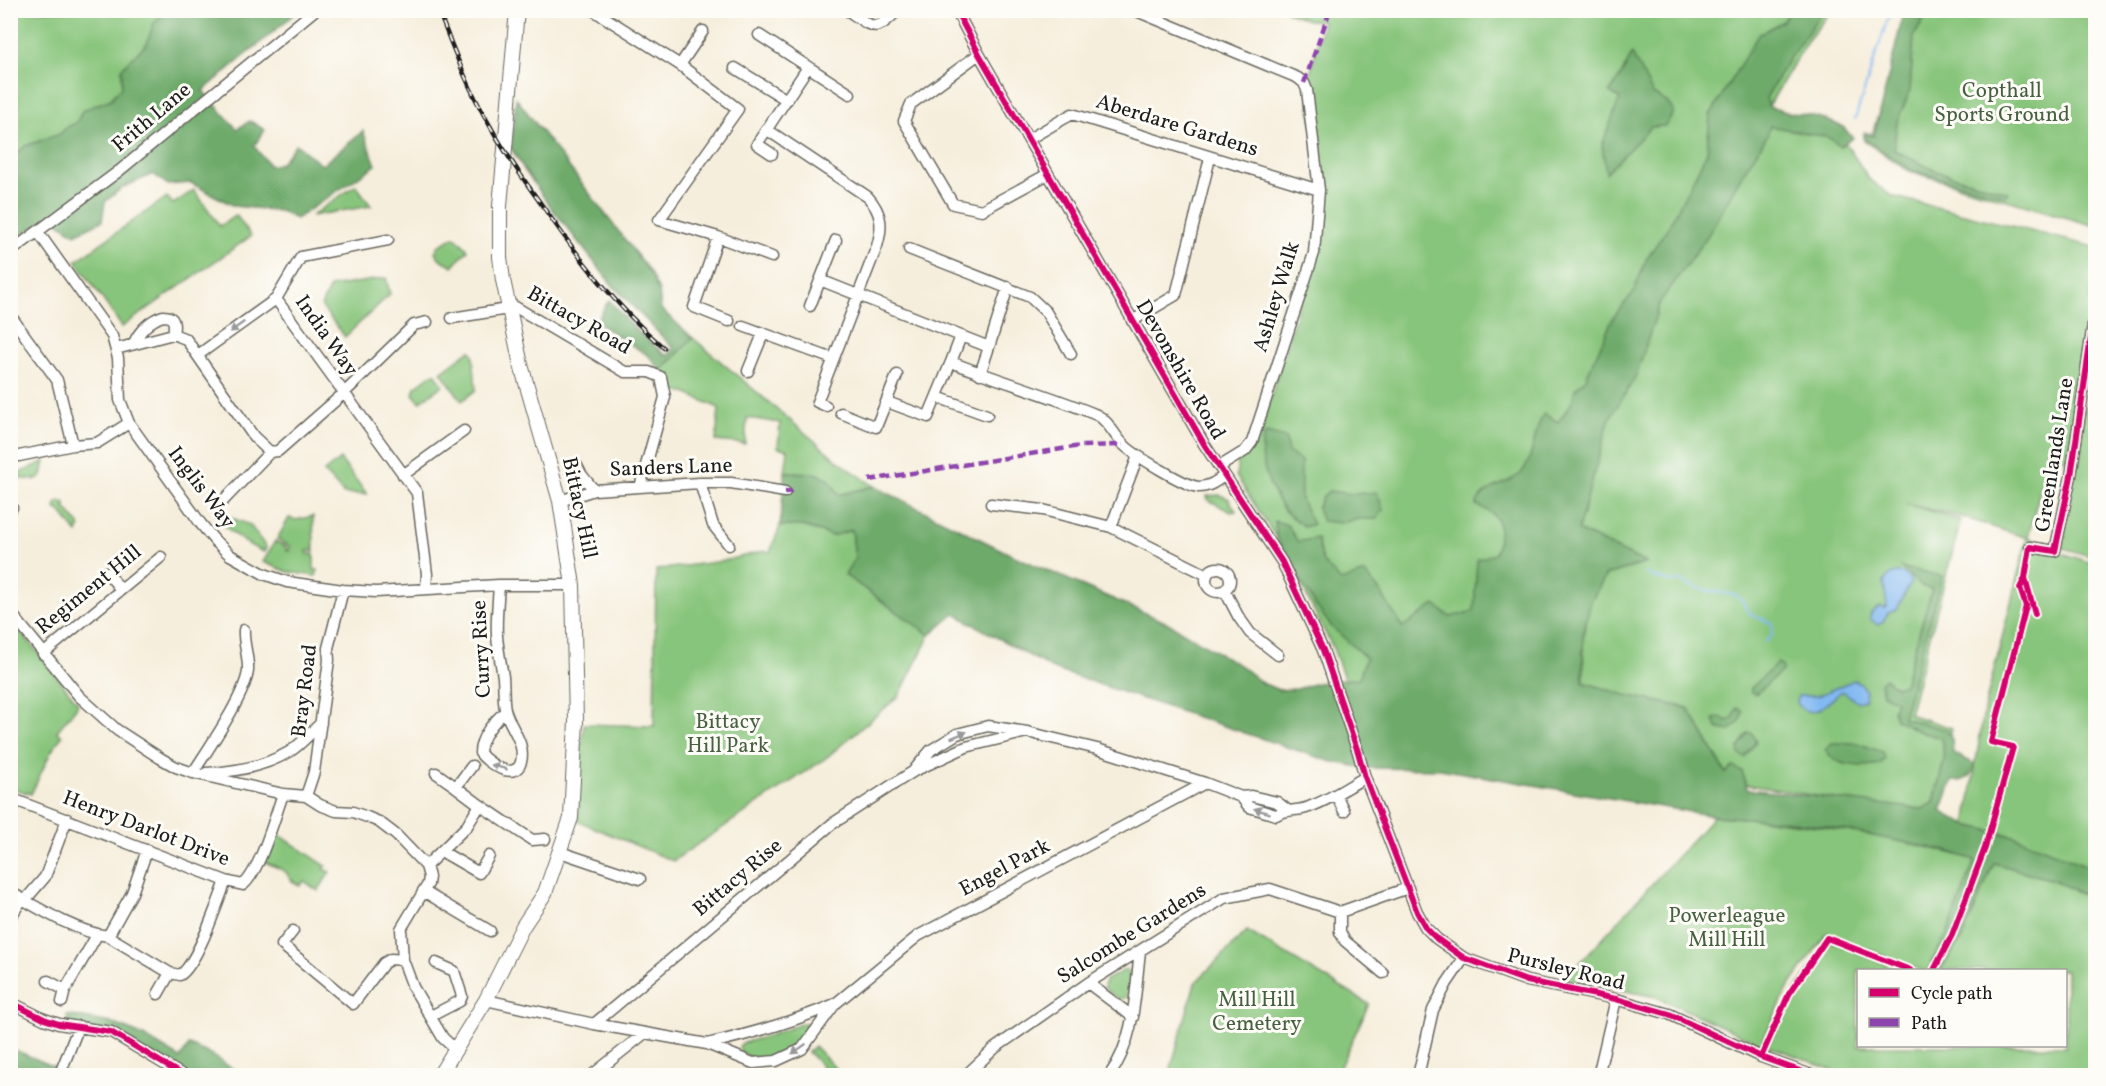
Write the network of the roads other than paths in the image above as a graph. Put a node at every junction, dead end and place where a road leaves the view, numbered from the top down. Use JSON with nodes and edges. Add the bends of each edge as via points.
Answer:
{"nodes":[{"id":1,"x":315,"y":10,"type":"edge"},
{"id":2,"x":516,"y":10,"type":"edge"},
{"id":3,"x":592,"y":10,"type":"edge"},
{"id":4,"x":847,"y":10,"type":"edge"},
{"id":5,"x":898,"y":10,"type":"edge"},
{"id":6,"x":956,"y":10,"type":"edge"},
{"id":7,"x":1134,"y":10,"type":"edge"},
{"id":8,"x":703,"y":31,"type":"dead end"},
{"id":9,"x":759,"y":35,"type":"dead end"},
{"id":10,"x":979,"y":54,"type":"junction"},
{"id":11,"x":680,"y":65,"type":"junction"},
{"id":12,"x":808,"y":67,"type":"junction"},
{"id":13,"x":735,"y":68,"type":"dead end"},
{"id":14,"x":850,"y":94,"type":"dead end"},
{"id":15,"x":787,"y":100,"type":"junction"},
{"id":16,"x":766,"y":129,"type":"junction"},
{"id":17,"x":1029,"y":139,"type":"junction"},
{"id":18,"x":772,"y":154,"type":"dead end"},
{"id":19,"x":1210,"y":158,"type":"junction"},
{"id":20,"x":1048,"y":174,"type":"junction"},
{"id":21,"x":1319,"y":190,"type":"junction"},
{"id":22,"x":38,"y":232,"type":"junction"},
{"id":23,"x":718,"y":237,"type":"junction"},
{"id":24,"x":388,"y":240,"type":"dead end"},
{"id":25,"x":836,"y":240,"type":"dead end"},
{"id":26,"x":909,"y":249,"type":"dead end"},
{"id":27,"x":10,"y":252,"type":"edge"},
{"id":28,"x":772,"y":257,"type":"dead end"},
{"id":29,"x":820,"y":280,"type":"junction"},
{"id":30,"x":1008,"y":287,"type":"junction"},
{"id":31,"x":858,"y":296,"type":"junction"},
{"id":32,"x":276,"y":299,"type":"junction"},
{"id":33,"x":2096,"y":303,"type":"edge"},
{"id":34,"x":508,"y":305,"type":"junction"},
{"id":35,"x":810,"y":306,"type":"dead end"},
{"id":36,"x":10,"y":315,"type":"edge"},
{"id":37,"x":452,"y":318,"type":"dead end"},
{"id":38,"x":729,"y":321,"type":"dead end"},
{"id":39,"x":1132,"y":321,"type":"junction"},
{"id":40,"x":427,"y":322,"type":"dead end"},
{"id":41,"x":743,"y":326,"type":"dead end"},
{"id":42,"x":173,"y":334,"type":"junction"},
{"id":43,"x":763,"y":334,"type":"junction"},
{"id":44,"x":961,"y":336,"type":"junction"},
{"id":45,"x":134,"y":343,"type":"junction"},
{"id":46,"x":989,"y":347,"type":"junction"},
{"id":47,"x":116,"y":349,"type":"junction"},
{"id":48,"x":1071,"y":354,"type":"dead end"},
{"id":49,"x":198,"y":355,"type":"junction"},
{"id":50,"x":833,"y":360,"type":"junction"},
{"id":51,"x":951,"y":362,"type":"junction"},
{"id":52,"x":748,"y":371,"type":"dead end"},
{"id":53,"x":980,"y":374,"type":"junction"},
{"id":54,"x":897,"y":375,"type":"dead end"},
{"id":55,"x":343,"y":394,"type":"junction"},
{"id":56,"x":937,"y":396,"type":"junction"},
{"id":57,"x":886,"y":402,"type":"junction"},
{"id":58,"x":826,"y":406,"type":"dead end"},
{"id":59,"x":841,"y":413,"type":"dead end"},
{"id":60,"x":987,"y":415,"type":"dead end"},
{"id":61,"x":129,"y":423,"type":"junction"},
{"id":62,"x":464,"y":431,"type":"dead end"},
{"id":63,"x":73,"y":445,"type":"junction"},
{"id":64,"x":270,"y":452,"type":"junction"},
{"id":65,"x":10,"y":456,"type":"edge"},
{"id":66,"x":1138,"y":456,"type":"junction"},
{"id":67,"x":577,"y":466,"type":"dead end"},
{"id":68,"x":1222,"y":472,"type":"junction"},
{"id":69,"x":403,"y":475,"type":"junction"},
{"id":70,"x":700,"y":483,"type":"junction"},
{"id":71,"x":640,"y":487,"type":"junction"},
{"id":72,"x":594,"y":490,"type":"junction"},
{"id":73,"x":785,"y":492,"type":"dead end"},
{"id":74,"x":223,"y":501,"type":"dead end"},
{"id":75,"x":560,"y":501,"type":"junction"},
{"id":76,"x":991,"y":504,"type":"dead end"},
{"id":77,"x":1111,"y":527,"type":"junction"},
{"id":78,"x":729,"y":545,"type":"dead end"},
{"id":79,"x":2030,"y":547,"type":"dead end"},
{"id":80,"x":161,"y":557,"type":"dead end"},
{"id":81,"x":107,"y":572,"type":"dead end"},
{"id":82,"x":1206,"y":575,"type":"junction"},
{"id":83,"x":499,"y":585,"type":"junction"},
{"id":84,"x":573,"y":585,"type":"junction"},
{"id":85,"x":426,"y":588,"type":"junction"},
{"id":86,"x":121,"y":590,"type":"junction"},
{"id":87,"x":343,"y":590,"type":"junction"},
{"id":88,"x":1225,"y":591,"type":"junction"},
{"id":89,"x":10,"y":612,"type":"edge"},
{"id":90,"x":244,"y":630,"type":"dead end"},
{"id":91,"x":43,"y":654,"type":"junction"},
{"id":92,"x":1278,"y":655,"type":"dead end"},
{"id":93,"x":505,"y":712,"type":"junction"},
{"id":94,"x":321,"y":723,"type":"junction"},
{"id":95,"x":1358,"y":752,"type":"joint"},
{"id":96,"x":472,"y":766,"type":"dead end"},
{"id":97,"x":193,"y":773,"type":"junction"},
{"id":98,"x":436,"y":773,"type":"dead end"},
{"id":99,"x":1365,"y":777,"type":"junction"},
{"id":100,"x":1205,"y":783,"type":"junction"},
{"id":101,"x":456,"y":787,"type":"junction"},
{"id":102,"x":283,"y":794,"type":"junction"},
{"id":103,"x":1336,"y":795,"type":"junction"},
{"id":104,"x":306,"y":796,"type":"junction"},
{"id":105,"x":10,"y":798,"type":"edge"},
{"id":106,"x":480,"y":806,"type":"junction"},
{"id":107,"x":1344,"y":811,"type":"dead end"},
{"id":108,"x":67,"y":819,"type":"junction"},
{"id":109,"x":545,"y":839,"type":"dead end"},
{"id":110,"x":147,"y":850,"type":"junction"},
{"id":111,"x":441,"y":851,"type":"junction"},
{"id":112,"x":560,"y":852,"type":"junction"},
{"id":113,"x":489,"y":856,"type":"dead end"},
{"id":114,"x":426,"y":866,"type":"junction"},
{"id":115,"x":640,"y":879,"type":"dead end"},
{"id":116,"x":226,"y":881,"type":"junction"},
{"id":117,"x":1408,"y":888,"type":"junction"},
{"id":118,"x":423,"y":891,"type":"junction"},
{"id":119,"x":10,"y":892,"type":"edge"},
{"id":120,"x":24,"y":899,"type":"junction"},
{"id":121,"x":1340,"y":912,"type":"junction"},
{"id":122,"x":10,"y":918,"type":"edge"},
{"id":123,"x":490,"y":931,"type":"dead end"},
{"id":124,"x":293,"y":932,"type":"dead end"},
{"id":125,"x":103,"y":935,"type":"junction"},
{"id":126,"x":1140,"y":951,"type":"junction"},
{"id":127,"x":1464,"y":958,"type":"junction"},
{"id":128,"x":403,"y":960,"type":"junction"},
{"id":129,"x":436,"y":963,"type":"dead end"},
{"id":130,"x":170,"y":973,"type":"junction"},
{"id":131,"x":1383,"y":973,"type":"dead end"},
{"id":132,"x":48,"y":981,"type":"dead end"},
{"id":133,"x":1088,"y":983,"type":"junction"},
{"id":134,"x":65,"y":990,"type":"junction"},
{"id":135,"x":158,"y":994,"type":"dead end"},
{"id":136,"x":1616,"y":999,"type":"junction"},
{"id":137,"x":486,"y":1000,"type":"junction"},
{"id":138,"x":10,"y":1002,"type":"edge"},
{"id":139,"x":62,"y":1002,"type":"dead end"},
{"id":140,"x":835,"y":1004,"type":"junction"},
{"id":141,"x":431,"y":1016,"type":"junction"},
{"id":142,"x":1132,"y":1017,"type":"junction"},
{"id":143,"x":594,"y":1023,"type":"junction"},
{"id":144,"x":79,"y":1026,"type":"junction"},
{"id":145,"x":645,"y":1033,"type":"junction"},
{"id":146,"x":707,"y":1044,"type":"junction"},
{"id":147,"x":455,"y":1048,"type":"junction"},
{"id":148,"x":59,"y":1076,"type":"edge"},
{"id":149,"x":184,"y":1076,"type":"edge"},
{"id":150,"x":439,"y":1076,"type":"edge"},
{"id":151,"x":591,"y":1076,"type":"edge"},
{"id":152,"x":965,"y":1076,"type":"edge"},
{"id":153,"x":1108,"y":1076,"type":"edge"},
{"id":154,"x":1418,"y":1076,"type":"edge"},
{"id":155,"x":1598,"y":1076,"type":"edge"},
{"id":156,"x":1814,"y":1076,"type":"edge"}],
"edges":[{"from":1,"to":22,"type":"street","name":"Frith Lane"},
{"from":2,"to":34,"type":"main road","name":"Bittacy Hill","via":[[500,206],[500,257]]},
{"from":3,"to":11,"type":"street"},
{"from":4,"to":5,"type":"street","via":[[875,26],[883,25]]},
{"from":6,"to":10,"type":"street","name":"Devonshire Road"},
{"from":7,"to":21,"type":"street","name":"Ashley Walk","via":[[1304,83]]},
{"from":8,"to":11,"type":"street"},
{"from":9,"to":12,"type":"street"},
{"from":10,"to":17,"type":"street","name":"Devonshire Road"},
{"from":10,"to":20,"type":"street","via":[[911,104],[904,120],[953,204],[981,210]]},
{"from":11,"to":23,"type":"street","via":[[738,109],[659,220]]},
{"from":12,"to":14,"type":"street"},
{"from":12,"to":15,"type":"street"},
{"from":13,"to":15,"type":"street"},
{"from":15,"to":16,"type":"street"},
{"from":16,"to":18,"type":"street","via":[[757,144]]},
{"from":16,"to":31,"type":"street","via":[[878,207],[881,233]]},
{"from":17,"to":19,"type":"street","name":"Aberdare Gardens","via":[[1072,114]]},
{"from":17,"to":20,"type":"street","name":"Devonshire Road"},
{"from":19,"to":21,"type":"street","name":"Aberdare Gardens"},
{"from":19,"to":39,"type":"street","via":[[1176,295]]},
{"from":20,"to":39,"type":"street","name":"Devonshire Road"},
{"from":21,"to":68,"type":"street","name":"Ashley Walk","via":[[1314,254],[1252,442]]},
{"from":22,"to":27,"type":"street","name":"Frith Lane"},
{"from":22,"to":47,"type":"street","name":"Inglis Way","via":[[100,318]]},
{"from":23,"to":28,"type":"street"},
{"from":23,"to":38,"type":"street","via":[[694,307]]},
{"from":24,"to":32,"type":"street","via":[[301,257]]},
{"from":25,"to":29,"type":"street"},
{"from":26,"to":30,"type":"street"},
{"from":29,"to":31,"type":"street"},
{"from":29,"to":35,"type":"street"},
{"from":30,"to":46,"type":"street"},
{"from":30,"to":48,"type":"street","via":[[1030,297],[1046,312]]},
{"from":31,"to":44,"type":"street"},
{"from":31,"to":50,"type":"street"},
{"from":32,"to":49,"type":"street","one_way":true},
{"from":32,"to":55,"type":"street","name":"India Way"},
{"from":33,"to":79,"type":"street","name":"Greenlands Lane","via":[[2071,476],[2055,551]]},
{"from":34,"to":37,"type":"street"},
{"from":34,"to":71,"type":"street","name":"Bittacy Road","via":[[625,372],[649,372],[661,377],[665,397]]},
{"from":34,"to":75,"type":"main road","name":"Bittacy Hill"},
{"from":36,"to":63,"type":"street","via":[[57,380]]},
{"from":39,"to":68,"type":"street","name":"Devonshire Road"},
{"from":40,"to":55,"type":"street","via":[[414,325]]},
{"from":41,"to":43,"type":"street"},
{"from":42,"to":45,"type":"street"},
{"from":42,"to":45,"type":"street","via":[[175,323],[163,316],[138,333]]},
{"from":42,"to":49,"type":"street","via":[[186,339]]},
{"from":43,"to":50,"type":"street"},
{"from":43,"to":52,"type":"street"},
{"from":44,"to":46,"type":"street"},
{"from":44,"to":51,"type":"street"},
{"from":45,"to":47,"type":"street"},
{"from":46,"to":53,"type":"street"},
{"from":47,"to":61,"type":"street","name":"Inglis Way","via":[[120,400]]},
{"from":49,"to":64,"type":"street","via":[[254,437]]},
{"from":50,"to":58,"type":"street","via":[[817,402]]},
{"from":51,"to":53,"type":"street","name":"Ashley Walk"},
{"from":51,"to":56,"type":"street"},
{"from":53,"to":66,"type":"street","name":"Ashley Walk","via":[[1100,416],[1123,445]]},
{"from":54,"to":57,"type":"street"},
{"from":55,"to":64,"type":"street","via":[[278,451]]},
{"from":55,"to":69,"type":"street","name":"India Way"},
{"from":56,"to":57,"type":"street","via":[[928,417]]},
{"from":56,"to":60,"type":"street"},
{"from":57,"to":59,"type":"street","via":[[876,427]]},
{"from":61,"to":63,"type":"street","via":[[97,443]]},
{"from":61,"to":87,"type":"street","name":"Inglis Way","via":[[201,524],[231,555],[287,582]]},
{"from":62,"to":69,"type":"street"},
{"from":63,"to":65,"type":"street"},
{"from":64,"to":74,"type":"street"},
{"from":66,"to":68,"type":"street","name":"Ashley Walk","via":[[1197,487],[1213,483]]},
{"from":66,"to":77,"type":"street"},
{"from":67,"to":72,"type":"street"},
{"from":68,"to":95,"type":"street","name":"Devonshire Road","via":[[1282,562],[1323,650]]},
{"from":69,"to":85,"type":"street","name":"India Way","via":[[417,494]]},
{"from":70,"to":71,"type":"street","name":"Sanders Lane"},
{"from":70,"to":73,"type":"street","name":"Sanders Lane","via":[[731,483]]},
{"from":70,"to":78,"type":"street","via":[[713,525]]},
{"from":71,"to":72,"type":"street","name":"Sanders Lane"},
{"from":72,"to":75,"type":"street","name":"Sanders Lane"},
{"from":75,"to":84,"type":"main road","name":"Bittacy Hill"},
{"from":76,"to":77,"type":"street","via":[[1043,510]]},
{"from":77,"to":82,"type":"street"},
{"from":80,"to":86,"type":"street","name":"Regiment Hill"},
{"from":81,"to":86,"type":"street"},
{"from":82,"to":88,"type":"street","via":[[1210,590]]},
{"from":82,"to":88,"type":"street","via":[[1215,568],[1226,571],[1230,582]]},
{"from":83,"to":84,"type":"street","name":"Inglis Way"},
{"from":83,"to":85,"type":"street","name":"Inglis Way"},
{"from":83,"to":93,"type":"street","name":"Curry Rise","via":[[497,635]]},
{"from":84,"to":112,"type":"main road","name":"Bittacy Hill","via":[[576,721],[572,807]]},
{"from":85,"to":87,"type":"street","name":"Inglis Way"},
{"from":86,"to":91,"type":"street","name":"Regiment Hill"},
{"from":87,"to":94,"type":"street","name":"Bray Road","via":[[328,648]]},
{"from":88,"to":92,"type":"street","via":[[1250,633]]},
{"from":89,"to":91,"type":"street"},
{"from":90,"to":97,"type":"street","via":[[248,673],[240,695]]},
{"from":91,"to":97,"type":"street","via":[[79,696],[117,730],[159,758]]},
{"from":93,"to":93,"type":"street","name":"Curry Rise","one_way":true,"via":[[521,750],[520,763],[507,770],[491,765],[480,753],[482,739]]},
{"from":94,"to":97,"type":"street","via":[[288,752],[245,769]]},
{"from":94,"to":104,"type":"street","name":"Bray Road","via":[[314,772]]},
{"from":95,"to":99,"type":"street","name":"Pursley Road"},
{"from":96,"to":101,"type":"street"},
{"from":97,"to":102,"type":"street"},
{"from":98,"to":101,"type":"street"},
{"from":99,"to":103,"type":"street","name":"Bittacy Rise"},
{"from":99,"to":117,"type":"street","name":"Pursley Road"},
{"from":100,"to":103,"type":"street","name":"Bittacy Rise","via":[[1241,797],[1277,802],[1286,809],[1306,809]]},
{"from":100,"to":140,"type":"street","name":"Engel Park","via":[[918,936]]},
{"from":100,"to":143,"type":"street","name":"Bittacy Rise","via":[[1027,732],[988,726],[957,734],[932,750],[914,771],[832,824]]},
{"from":101,"to":106,"type":"street"},
{"from":102,"to":104,"type":"street"},
{"from":102,"to":116,"type":"street","name":"Henry Darlot Drive","via":[[249,880],[243,885]]},
{"from":103,"to":107,"type":"street"},
{"from":104,"to":114,"type":"street","via":[[336,811],[357,813],[379,822]]},
{"from":105,"to":108,"type":"street","name":"Henry Darlot Drive"},
{"from":106,"to":109,"type":"street","via":[[532,840]]},
{"from":106,"to":111,"type":"street","via":[[467,826]]},
{"from":108,"to":110,"type":"street","name":"Henry Darlot Drive"},
{"from":108,"to":120,"type":"street","via":[[45,877]]},
{"from":110,"to":116,"type":"street","name":"Henry Darlot Drive"},
{"from":110,"to":125,"type":"street","via":[[132,893]]},
{"from":111,"to":113,"type":"street","via":[[479,873]]},
{"from":111,"to":114,"type":"street"},
{"from":112,"to":115,"type":"street"},
{"from":112,"to":137,"type":"main road","name":"Bittacy Hill","via":[[545,894],[523,926]]},
{"from":114,"to":118,"type":"street","via":[[429,877]]},
{"from":116,"to":130,"type":"street","via":[[185,972]]},
{"from":117,"to":121,"type":"street"},
{"from":117,"to":127,"type":"street","name":"Pursley Road","via":[[1426,928]]},
{"from":118,"to":123,"type":"street"},
{"from":118,"to":128,"type":"street","via":[[401,929]]},
{"from":119,"to":120,"type":"street"},
{"from":120,"to":122,"type":"street"},
{"from":120,"to":125,"type":"street"},
{"from":121,"to":126,"type":"street","name":"Salcombe Gardens","via":[[1270,889],[1224,898]]},
{"from":121,"to":131,"type":"street","via":[[1340,932],[1345,941]]},
{"from":124,"to":128,"type":"street","via":[[282,945],[353,1004],[384,963]]},
{"from":125,"to":130,"type":"street"},
{"from":125,"to":134,"type":"street"},
{"from":126,"to":133,"type":"street","name":"Salcombe Gardens"},
{"from":126,"to":142,"type":"street"},
{"from":127,"to":136,"type":"street","name":"Pursley Road","via":[[1527,981]]},
{"from":127,"to":154,"type":"street","via":[[1433,1010]]},
{"from":128,"to":141,"type":"street","via":[[413,987]]},
{"from":129,"to":141,"type":"street","via":[[454,971],[462,996],[460,1001]]},
{"from":130,"to":135,"type":"street"},
{"from":132,"to":134,"type":"street"},
{"from":133,"to":142,"type":"street"},
{"from":133,"to":152,"type":"street","name":"Salcombe Gardens","via":[[995,1048]]},
{"from":134,"to":139,"type":"street"},
{"from":136,"to":155,"type":"street"},
{"from":136,"to":156,"type":"street","name":"Pursley Road","via":[[1669,1014],[1761,1057]]},
{"from":137,"to":143,"type":"street","name":"Engel Park"},
{"from":137,"to":147,"type":"main road","name":"Bittacy Hill"},
{"from":138,"to":144,"type":"street","via":[[44,1019]]},
{"from":140,"to":146,"type":"street","name":"Engel Park","via":[[745,1036]]},
{"from":140,"to":146,"type":"street","name":"Engel Park","one_way":true,"via":[[802,1049],[776,1061],[753,1063]]},
{"from":141,"to":147,"type":"street","via":[[443,1038]]},
{"from":142,"to":153,"type":"street","via":[[1125,1047]]},
{"from":143,"to":145,"type":"street","name":"Engel Park"},
{"from":144,"to":148,"type":"street"},
{"from":144,"to":149,"type":"street","via":[[111,1032]]},
{"from":145,"to":146,"type":"street","name":"Engel Park"},
{"from":145,"to":151,"type":"street"},
{"from":147,"to":150,"type":"main road","name":"Bittacy Hill"}]}
